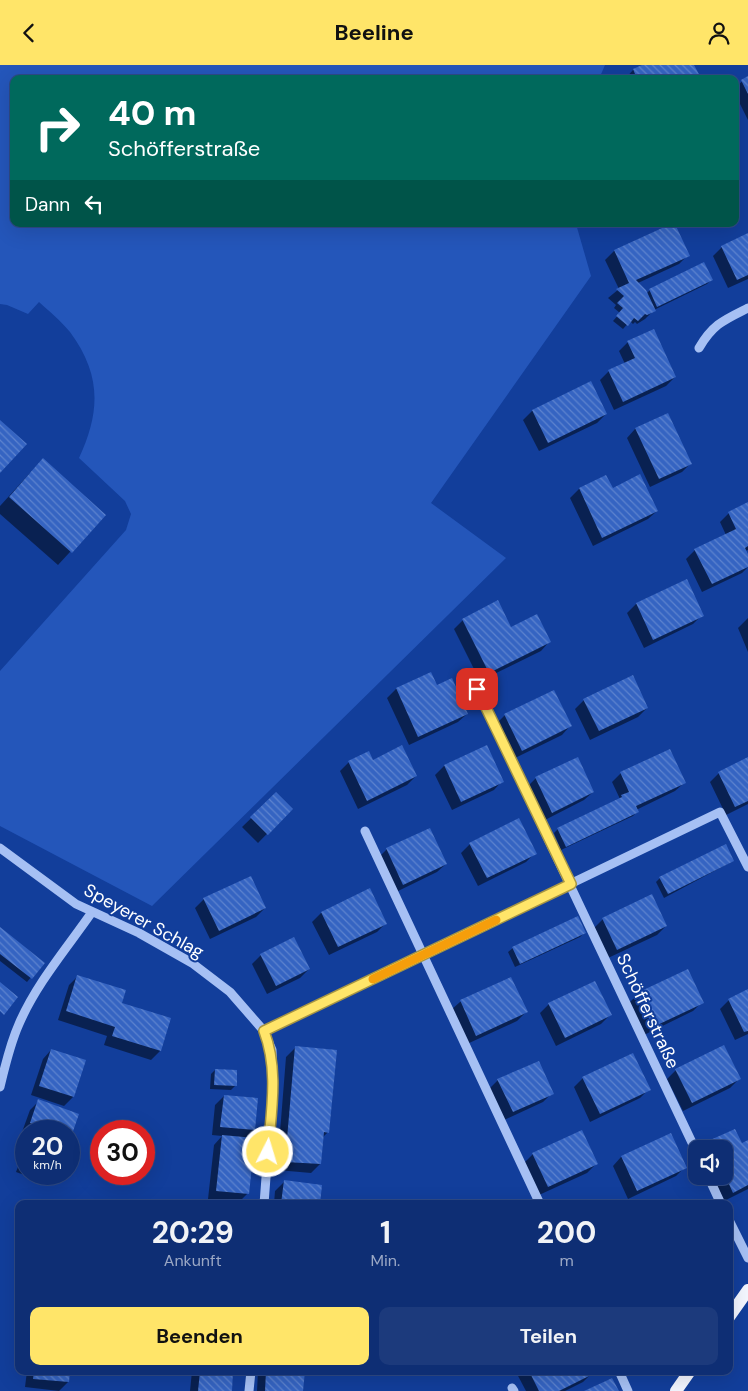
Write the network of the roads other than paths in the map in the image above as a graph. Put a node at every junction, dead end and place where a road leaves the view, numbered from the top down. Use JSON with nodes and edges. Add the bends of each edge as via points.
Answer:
{"nodes":[{"id":1,"x":748,"y":308,"type":"edge"},
{"id":2,"x":699,"y":347,"type":"dead end"},
{"id":3,"x":477,"y":689,"type":"dead end"},
{"id":4,"x":365,"y":831,"type":"dead end"},
{"id":5,"x":0,"y":848,"type":"edge"},
{"id":6,"x":748,"y":867,"type":"edge"},
{"id":7,"x":571,"y":884,"type":"junction"},
{"id":8,"x":92,"y":912,"type":"junction"},
{"id":9,"x":424,"y":955,"type":"junction"},
{"id":10,"x":264,"y":1031,"type":"junction"},
{"id":11,"x":0,"y":1087,"type":"edge"},
{"id":12,"x":691,"y":1140,"type":"edge"},
{"id":13,"x":712,"y":1185,"type":"edge"},
{"id":14,"x":264,"y":1200,"type":"edge"},
{"id":15,"x":538,"y":1200,"type":"edge"},
{"id":16,"x":719,"y":1200,"type":"edge"},
{"id":17,"x":733,"y":1228,"type":"edge"},
{"id":18,"x":748,"y":1258,"type":"edge"},
{"id":19,"x":748,"y":1290,"type":"edge"},
{"id":20,"x":733,"y":1311,"type":"edge"},
{"id":21,"x":251,"y":1375,"type":"edge"},
{"id":22,"x":621,"y":1375,"type":"edge"},
{"id":23,"x":687,"y":1375,"type":"edge"},
{"id":24,"x":249,"y":1391,"type":"edge"},
{"id":25,"x":628,"y":1391,"type":"edge"},
{"id":26,"x":676,"y":1391,"type":"edge"}],
"edges":[{"from":1,"to":2,"type":"street","via":[[720,322],[708,332]]},
{"from":3,"to":7,"type":"street","name":"Schöfferstraße"},
{"from":4,"to":9,"type":"street"},
{"from":5,"to":8,"type":"street","name":"Speyerer Schlag","via":[[76,904]]},
{"from":6,"to":7,"type":"street","via":[[720,812]]},
{"from":7,"to":9,"type":"street"},
{"from":7,"to":12,"type":"street","name":"Schöfferstraße"},
{"from":8,"to":10,"type":"street","name":"Speyerer Schlag","via":[[139,933],[192,963],[230,992]]},
{"from":8,"to":11,"type":"street","via":[[40,986],[18,1025]]},
{"from":9,"to":10,"type":"street"},
{"from":9,"to":15,"type":"street"},
{"from":10,"to":14,"type":"street","via":[[272,1050],[274,1084]]},
{"from":13,"to":16,"type":"street"},
{"from":17,"to":18,"type":"street"},
{"from":19,"to":20,"type":"main road"},
{"from":21,"to":24,"type":"street"},
{"from":22,"to":25,"type":"street"},
{"from":23,"to":26,"type":"main road"}]}
